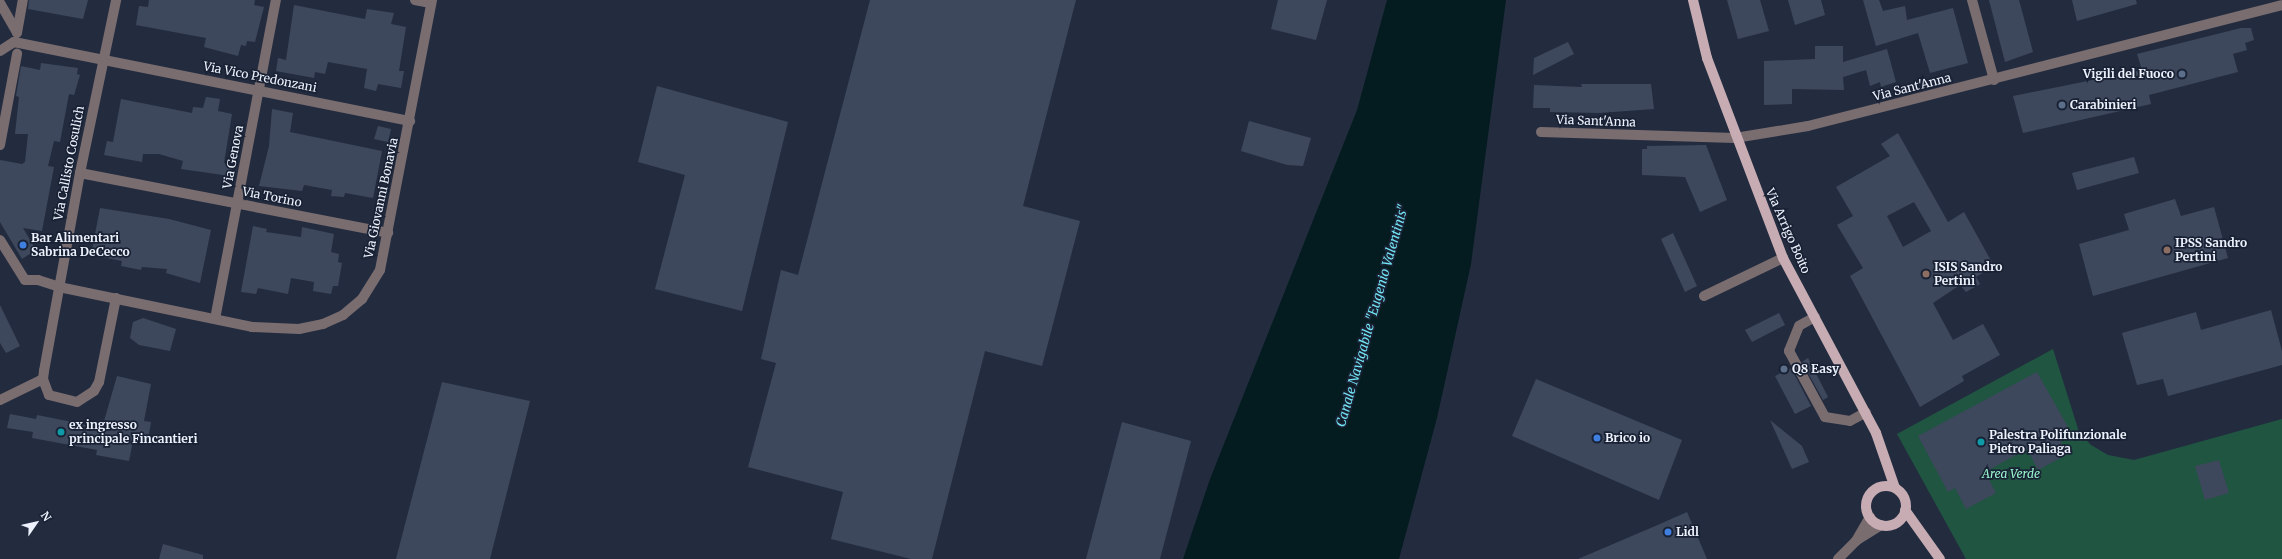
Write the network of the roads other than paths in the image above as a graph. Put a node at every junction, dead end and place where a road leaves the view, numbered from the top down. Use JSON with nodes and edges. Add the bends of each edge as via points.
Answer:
{"nodes":[{"id":1,"x":23,"y":0,"type":"edge"},
{"id":2,"x":116,"y":0,"type":"edge"},
{"id":3,"x":276,"y":0,"type":"edge"},
{"id":4,"x":415,"y":0,"type":"edge"},
{"id":5,"x":1693,"y":0,"type":"edge"},
{"id":6,"x":1972,"y":0,"type":"edge"},
{"id":7,"x":432,"y":2,"type":"edge"},
{"id":8,"x":0,"y":3,"type":"edge"},
{"id":9,"x":2282,"y":5,"type":"edge"},
{"id":10,"x":15,"y":38,"type":"junction"},
{"id":11,"x":0,"y":51,"type":"edge"},
{"id":12,"x":17,"y":54,"type":"dead end"},
{"id":13,"x":104,"y":60,"type":"junction"},
{"id":14,"x":1994,"y":80,"type":"junction"},
{"id":15,"x":259,"y":90,"type":"junction"},
{"id":16,"x":410,"y":121,"type":"junction"},
{"id":17,"x":1541,"y":132,"type":"dead end"},
{"id":18,"x":1735,"y":138,"type":"junction"},
{"id":19,"x":0,"y":145,"type":"edge"},
{"id":20,"x":80,"y":173,"type":"junction"},
{"id":21,"x":237,"y":204,"type":"junction"},
{"id":22,"x":388,"y":233,"type":"junction"},
{"id":23,"x":0,"y":240,"type":"edge"},
{"id":24,"x":1783,"y":258,"type":"junction"},
{"id":25,"x":59,"y":287,"type":"junction"},
{"id":26,"x":1704,"y":296,"type":"dead end"},
{"id":27,"x":116,"y":298,"type":"junction"},
{"id":28,"x":1815,"y":317,"type":"junction"},
{"id":29,"x":215,"y":319,"type":"junction"},
{"id":30,"x":43,"y":379,"type":"junction"},
{"id":31,"x":0,"y":400,"type":"edge"},
{"id":32,"x":1866,"y":412,"type":"junction"},
{"id":33,"x":1884,"y":462,"type":"junction"},
{"id":34,"x":1882,"y":487,"type":"junction"},
{"id":35,"x":1895,"y":488,"type":"junction"},
{"id":36,"x":1905,"y":510,"type":"junction"},
{"id":37,"x":1870,"y":517,"type":"junction"},
{"id":38,"x":1899,"y":521,"type":"junction"},
{"id":39,"x":1881,"y":525,"type":"junction"},
{"id":40,"x":1920,"y":533,"type":"junction"},
{"id":41,"x":1856,"y":541,"type":"junction"},
{"id":42,"x":1838,"y":559,"type":"edge"},
{"id":43,"x":1940,"y":559,"type":"edge"}],
"edges":[{"from":1,"to":10,"type":"street"},
{"from":2,"to":13,"type":"street","name":"Via Callisto Cosulich"},
{"from":3,"to":15,"type":"street","name":"Via Genova"},
{"from":4,"to":7,"type":"street"},
{"from":5,"to":18,"type":"main road","name":"Via Arrigo Boito","via":[[1707,58]]},
{"from":6,"to":14,"type":"street"},
{"from":7,"to":16,"type":"street","name":"Via Giovanni Bonavia"},
{"from":8,"to":10,"type":"street"},
{"from":9,"to":14,"type":"street","name":"Via Sant'Anna"},
{"from":10,"to":11,"type":"street"},
{"from":10,"to":13,"type":"street","name":"Via Vico Predonzani"},
{"from":12,"to":19,"type":"street"},
{"from":13,"to":15,"type":"street","name":"Via Vico Predonzani"},
{"from":13,"to":20,"type":"street","name":"Via Callisto Cosulich"},
{"from":14,"to":18,"type":"street","name":"Via Sant'Anna","via":[[1808,126]]},
{"from":15,"to":16,"type":"street","name":"Via Vico Predonzani"},
{"from":15,"to":21,"type":"street","name":"Via Genova"},
{"from":16,"to":22,"type":"street","name":"Via Giovanni Bonavia"},
{"from":17,"to":18,"type":"street","name":"Via Sant'Anna"},
{"from":18,"to":24,"type":"main road","name":"Via Arrigo Boito"},
{"from":20,"to":21,"type":"street","name":"Via Torino"},
{"from":20,"to":25,"type":"street","name":"Via Callisto Cosulich"},
{"from":21,"to":22,"type":"street","name":"Via Torino"},
{"from":21,"to":29,"type":"street","name":"Via Genova"},
{"from":22,"to":29,"type":"street","name":"Via Giovanni Bonavia","via":[[380,270],[362,299],[343,315],[323,324],[277,330]]},
{"from":23,"to":25,"type":"street","name":"Via Giovanni Bonavia","via":[[25,280],[38,280]]},
{"from":24,"to":26,"type":"street"},
{"from":24,"to":28,"type":"main road","name":"Via Arrigo Boito"},
{"from":25,"to":27,"type":"street","name":"Via Giovanni Bonavia"},
{"from":25,"to":30,"type":"street","name":"Via Callisto Cosulich"},
{"from":27,"to":29,"type":"street","name":"Via Giovanni Bonavia"},
{"from":27,"to":30,"type":"street","via":[[99,382],[94,391],[77,402],[49,395]]},
{"from":28,"to":32,"type":"main road","name":"Via Arrigo Boito"},
{"from":28,"to":32,"type":"street","via":[[1799,326],[1789,351],[1825,416],[1850,421]]},
{"from":30,"to":31,"type":"street"},
{"from":32,"to":33,"type":"main road","name":"Via Arrigo Boito"},
{"from":33,"to":34,"type":"main road","name":"Via Arrigo Boito"},
{"from":33,"to":35,"type":"main road","name":"Via Arrigo Boito"},
{"from":34,"to":35,"type":"main road"},
{"from":34,"to":37,"type":"main road","via":[[1868,499]]},
{"from":35,"to":36,"type":"main road","via":[[1904,497]]},
{"from":36,"to":38,"type":"main road"},
{"from":36,"to":40,"type":"main road"},
{"from":37,"to":39,"type":"main road"},
{"from":37,"to":41,"type":"street"},
{"from":38,"to":39,"type":"main road"},
{"from":38,"to":40,"type":"main road"},
{"from":39,"to":41,"type":"street"},
{"from":40,"to":43,"type":"main road"},
{"from":41,"to":42,"type":"street"}]}
